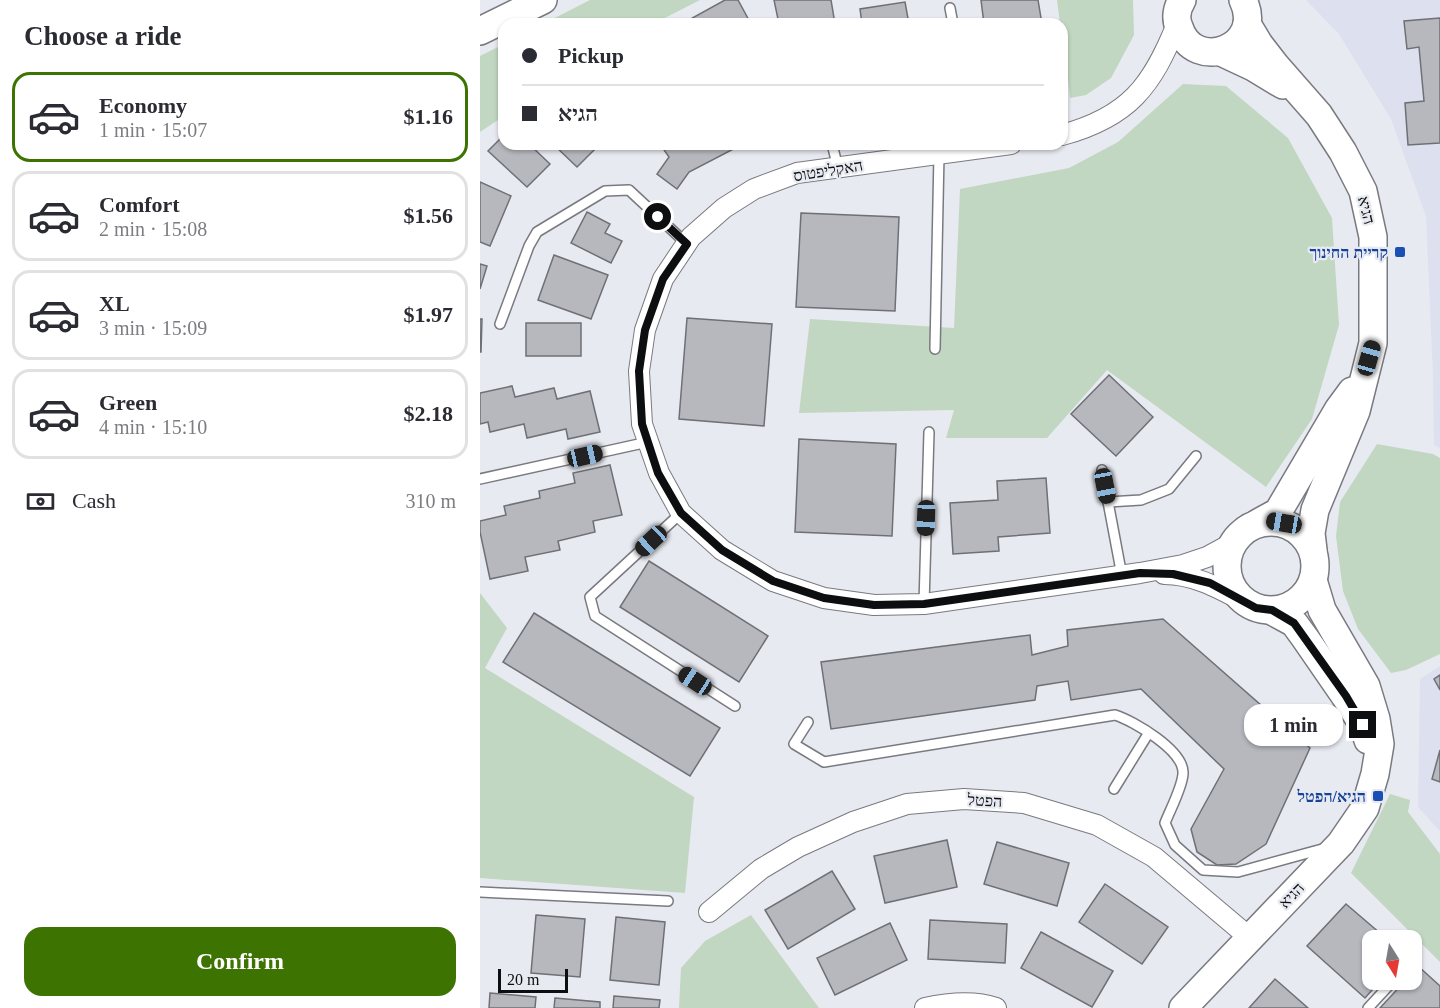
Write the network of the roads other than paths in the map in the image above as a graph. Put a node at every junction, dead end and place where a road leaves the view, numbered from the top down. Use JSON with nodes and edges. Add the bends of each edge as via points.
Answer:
{"nodes":[{"id":1,"x":543,"y":0,"type":"edge"},
{"id":2,"x":1178,"y":7,"type":"edge"},
{"id":3,"x":950,"y":8,"type":"dead end"},
{"id":4,"x":1248,"y":9,"type":"edge"},
{"id":5,"x":506,"y":18,"type":"edge"},
{"id":6,"x":952,"y":18,"type":"edge"},
{"id":7,"x":498,"y":22,"type":"edge"},
{"id":8,"x":480,"y":31,"type":"edge"},
{"id":9,"x":1221,"y":52,"type":"junction"},
{"id":10,"x":1305,"y":99,"type":"junction"},
{"id":11,"x":1068,"y":133,"type":"edge"},
{"id":12,"x":834,"y":150,"type":"edge"},
{"id":13,"x":958,"y":150,"type":"edge"},
{"id":14,"x":939,"y":154,"type":"junction"},
{"id":15,"x":838,"y":168,"type":"junction"},
{"id":16,"x":687,"y":244,"type":"junction"},
{"id":17,"x":500,"y":324,"type":"dead end"},
{"id":18,"x":935,"y":349,"type":"dead end"},
{"id":19,"x":1365,"y":373,"type":"junction"},
{"id":20,"x":929,"y":432,"type":"dead end"},
{"id":21,"x":648,"y":442,"type":"junction"},
{"id":22,"x":1196,"y":456,"type":"dead end"},
{"id":23,"x":1102,"y":470,"type":"dead end"},
{"id":24,"x":480,"y":479,"type":"edge"},
{"id":25,"x":1108,"y":502,"type":"junction"},
{"id":26,"x":681,"y":513,"type":"junction"},
{"id":27,"x":1258,"y":523,"type":"junction"},
{"id":28,"x":1231,"y":544,"type":"junction"},
{"id":29,"x":1313,"y":550,"type":"junction"},
{"id":30,"x":1131,"y":574,"type":"junction"},
{"id":31,"x":1313,"y":580,"type":"junction"},
{"id":32,"x":1243,"y":601,"type":"junction"},
{"id":33,"x":924,"y":604,"type":"junction"},
{"id":34,"x":1272,"y":610,"type":"junction"},
{"id":35,"x":735,"y":706,"type":"dead end"},
{"id":36,"x":808,"y":722,"type":"dead end"},
{"id":37,"x":1148,"y":734,"type":"junction"},
{"id":38,"x":1376,"y":767,"type":"junction"},
{"id":39,"x":1114,"y":789,"type":"dead end"},
{"id":40,"x":1341,"y":843,"type":"junction"},
{"id":41,"x":480,"y":892,"type":"edge"},
{"id":42,"x":668,"y":902,"type":"dead end"},
{"id":43,"x":709,"y":912,"type":"dead end"},
{"id":44,"x":1250,"y":938,"type":"junction"},
{"id":45,"x":1385,"y":990,"type":"edge"},
{"id":46,"x":1191,"y":1006,"type":"edge"},
{"id":47,"x":925,"y":1008,"type":"edge"},
{"id":48,"x":996,"y":1008,"type":"edge"},
{"id":49,"x":1368,"y":1008,"type":"edge"}],
"edges":[{"from":1,"to":5,"type":"street"},
{"from":2,"to":9,"type":"street","name":"הגיא","via":[[1182,35],[1189,44],[1210,53]]},
{"from":2,"to":11,"type":"street","via":[[1154,74],[1138,94],[1120,110]]},
{"from":3,"to":6,"type":"lane"},
{"from":4,"to":9,"type":"street","via":[[1238,42]]},
{"from":4,"to":10,"type":"street","name":"הגיא","via":[[1258,44]]},
{"from":7,"to":8,"type":"street"},
{"from":9,"to":10,"type":"street","name":"הגיא"},
{"from":10,"to":19,"type":"street","name":"הגיא","via":[[1319,115],[1363,191],[1374,237],[1373,343]]},
{"from":12,"to":15,"type":"lane"},
{"from":13,"to":14,"type":"street","name":"האקליפטוס"},
{"from":14,"to":15,"type":"street","name":"האקליפטוס"},
{"from":14,"to":18,"type":"lane"},
{"from":15,"to":16,"type":"street","name":"האקליפטוס","via":[[797,173],[754,189],[724,208]]},
{"from":16,"to":17,"type":"lane","via":[[629,190],[606,191],[537,232]]},
{"from":16,"to":21,"type":"street","name":"האקליפטוס","via":[[663,279],[645,330],[639,371],[642,424]]},
{"from":19,"to":27,"type":"street","name":"הגיא","via":[[1338,410],[1278,512]]},
{"from":19,"to":29,"type":"street","name":"הגיא","via":[[1356,411],[1315,510]]},
{"from":20,"to":33,"type":"lane"},
{"from":21,"to":24,"type":"lane"},
{"from":21,"to":26,"type":"street","name":"האקליפטוס","via":[[658,473]]},
{"from":22,"to":25,"type":"lane","via":[[1169,489],[1141,500]]},
{"from":23,"to":25,"type":"lane"},
{"from":25,"to":30,"type":"lane"},
{"from":26,"to":33,"type":"street","name":"האקליפטוס","via":[[722,550],[773,581],[824,598],[874,605]]},
{"from":26,"to":35,"type":"lane","via":[[590,597],[595,616]]},
{"from":27,"to":28,"type":"street","via":[[1247,527]]},
{"from":27,"to":29,"type":"street","via":[[1284,523],[1306,538]]},
{"from":28,"to":30,"type":"street","name":"האקליפטוס","via":[[1183,565]]},
{"from":28,"to":32,"type":"street","via":[[1226,568],[1234,592]]},
{"from":29,"to":31,"type":"street"},
{"from":30,"to":32,"type":"street","name":"האקליפטוס","via":[[1173,574],[1210,583]]},
{"from":30,"to":33,"type":"street","name":"האקליפטוס"},
{"from":31,"to":34,"type":"street","via":[[1297,602]]},
{"from":31,"to":38,"type":"street","name":"הגיא","via":[[1322,610],[1366,686],[1380,744]]},
{"from":32,"to":34,"type":"street"},
{"from":34,"to":38,"type":"street","via":[[1294,623],[1346,696],[1363,725]]},
{"from":36,"to":37,"type":"lane","via":[[794,744],[824,762],[1114,715],[1131,720]]},
{"from":37,"to":39,"type":"lane"},
{"from":37,"to":40,"type":"lane","via":[[1173,752],[1182,764],[1183,775],[1165,823],[1175,845],[1203,870],[1238,872]]},
{"from":38,"to":40,"type":"street","name":"הגיא","via":[[1365,808]]},
{"from":40,"to":44,"type":"street","name":"הגיא"},
{"from":41,"to":42,"type":"lane"},
{"from":43,"to":44,"type":"street","name":"הפטל","via":[[761,869],[853,822],[906,804],[964,799],[1024,803],[1097,825],[1154,857]]},
{"from":44,"to":46,"type":"street","name":"הגיא"},
{"from":45,"to":49,"type":"lane"},
{"from":47,"to":48,"type":"street","via":[[951,1002]]}]}
